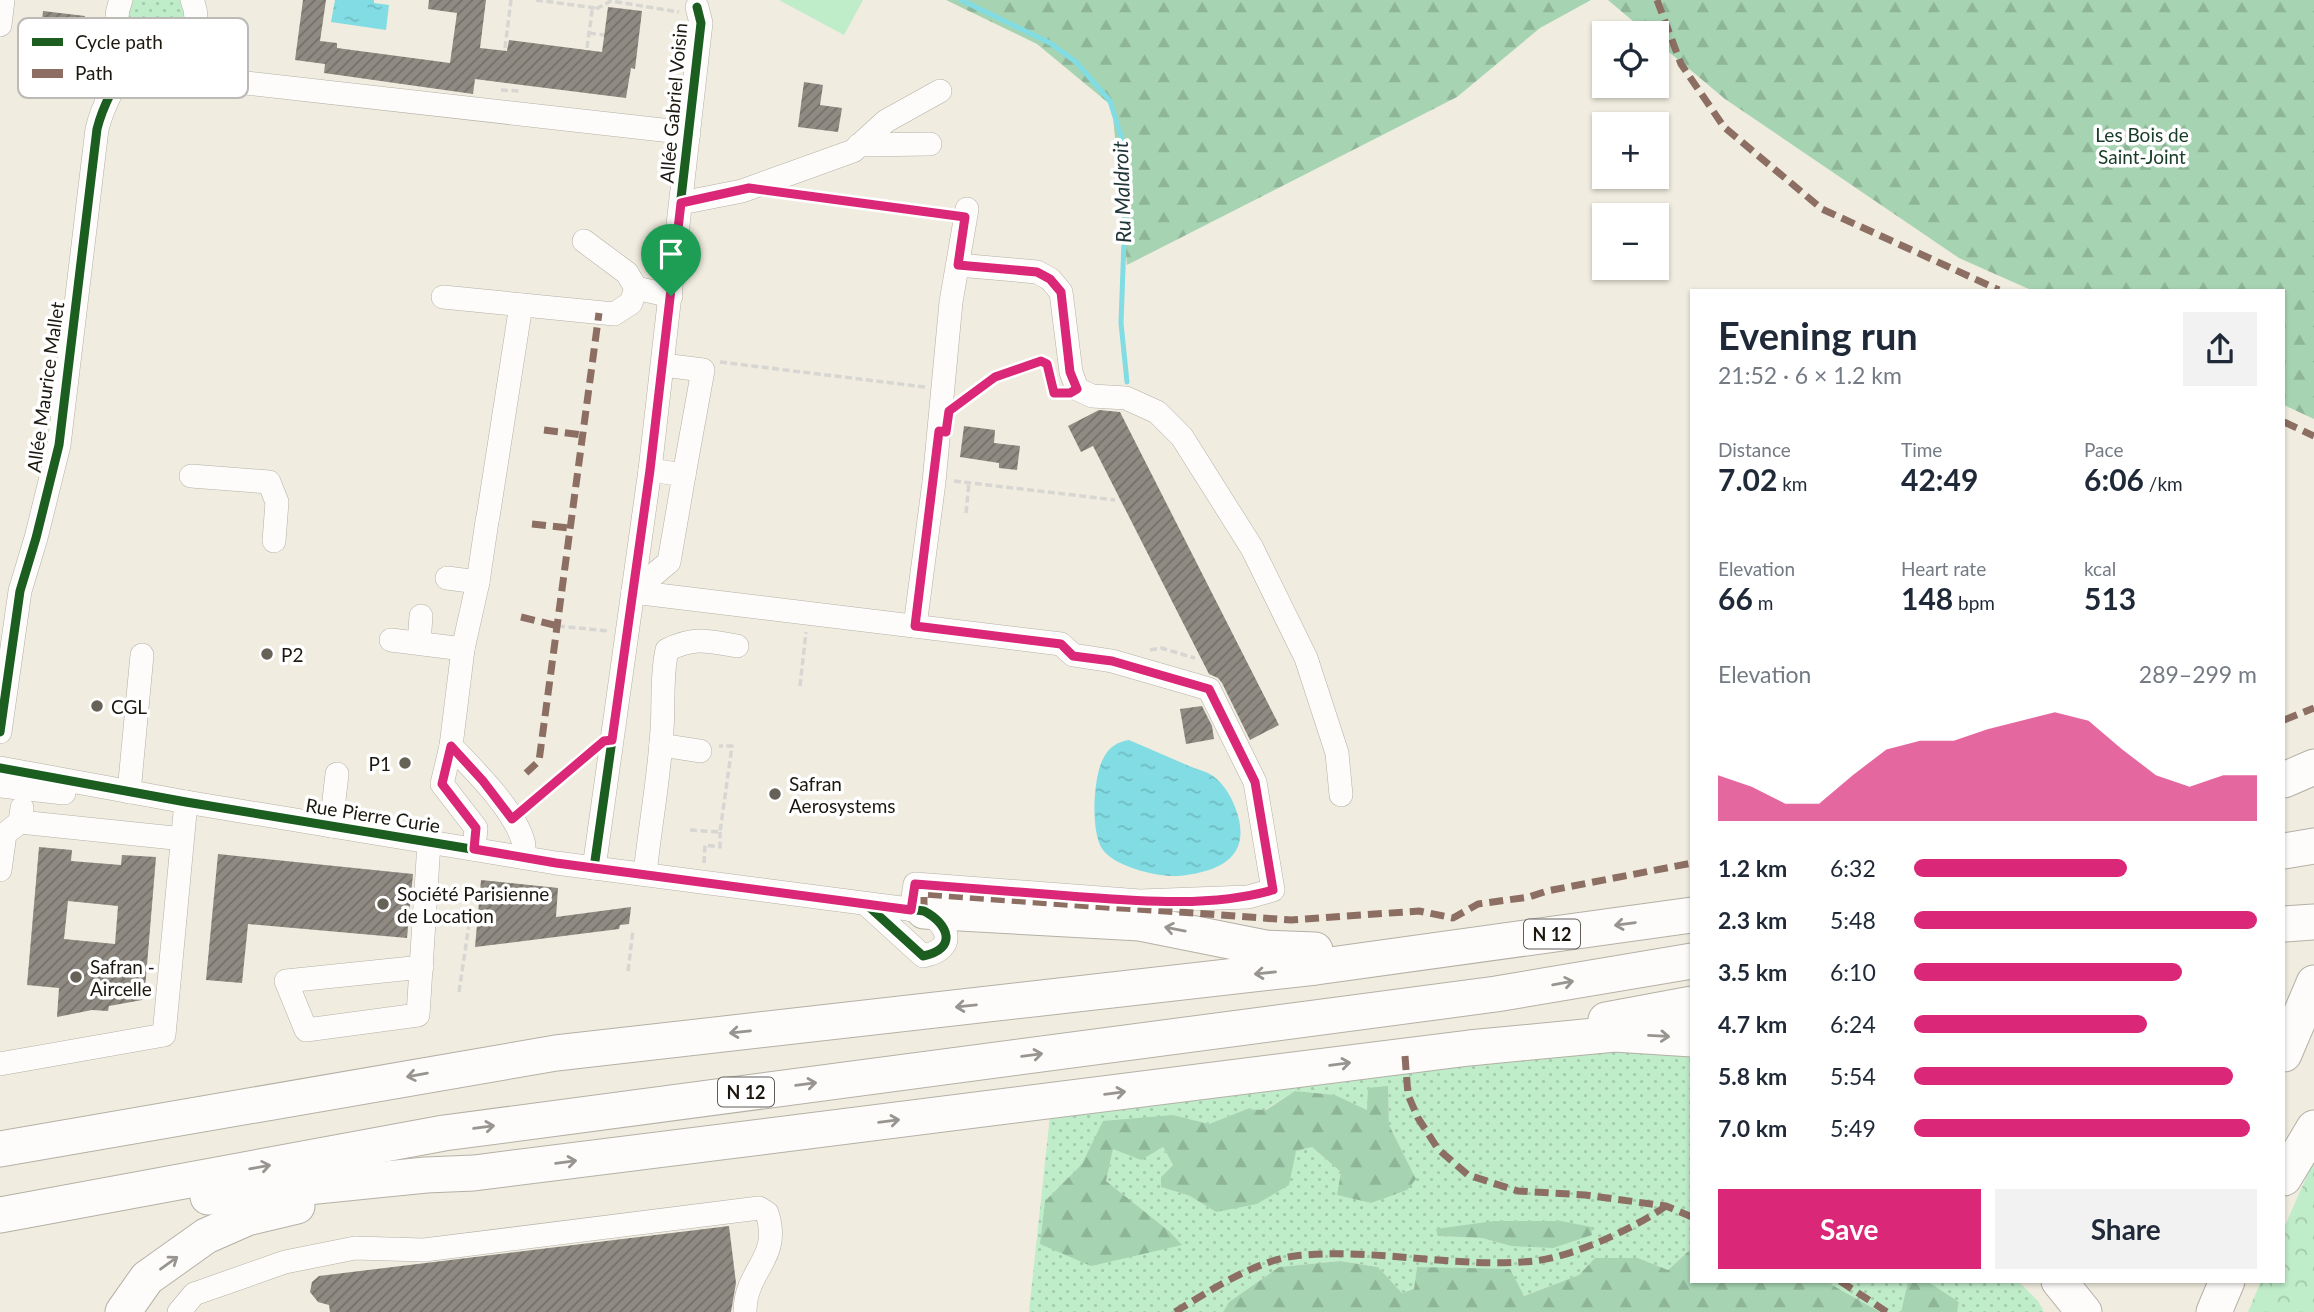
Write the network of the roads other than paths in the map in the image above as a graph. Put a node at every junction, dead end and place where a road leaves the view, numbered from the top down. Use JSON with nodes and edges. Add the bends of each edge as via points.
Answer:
{"nodes":[{"id":1,"x":3,"y":0,"type":"edge"},
{"id":2,"x":121,"y":0,"type":"edge"},
{"id":3,"x":192,"y":0,"type":"edge"},
{"id":4,"x":698,"y":11,"type":"road end"},
{"id":5,"x":117,"y":18,"type":"edge"},
{"id":6,"x":196,"y":18,"type":"edge"},
{"id":7,"x":0,"y":25,"type":"edge"},
{"id":8,"x":248,"y":81,"type":"edge"},
{"id":9,"x":940,"y":91,"type":"dead end"},
{"id":10,"x":108,"y":98,"type":"edge"},
{"id":11,"x":690,"y":133,"type":"junction"},
{"id":12,"x":930,"y":144,"type":"dead end"},
{"id":13,"x":859,"y":145,"type":"junction"},
{"id":14,"x":681,"y":203,"type":"junction"},
{"id":15,"x":966,"y":213,"type":"road end"},
{"id":16,"x":584,"y":241,"type":"dead end"},
{"id":17,"x":958,"y":265,"type":"junction"},
{"id":18,"x":636,"y":288,"type":"junction"},
{"id":19,"x":671,"y":296,"type":"junction"},
{"id":20,"x":443,"y":297,"type":"dead end"},
{"id":21,"x":520,"y":305,"type":"junction"},
{"id":22,"x":663,"y":366,"type":"junction"},
{"id":23,"x":650,"y":470,"type":"junction"},
{"id":24,"x":684,"y":475,"type":"junction"},
{"id":25,"x":191,"y":476,"type":"dead end"},
{"id":26,"x":274,"y":541,"type":"dead end"},
{"id":27,"x":447,"y":578,"type":"dead end"},
{"id":28,"x":478,"y":582,"type":"junction"},
{"id":29,"x":633,"y":592,"type":"junction"},
{"id":30,"x":421,"y":616,"type":"dead end"},
{"id":31,"x":915,"y":626,"type":"junction"},
{"id":32,"x":391,"y":640,"type":"dead end"},
{"id":33,"x":419,"y":643,"type":"junction"},
{"id":34,"x":737,"y":646,"type":"dead end"},
{"id":35,"x":463,"y":649,"type":"junction"},
{"id":36,"x":142,"y":655,"type":"dead end"},
{"id":37,"x":0,"y":732,"type":"edge"},
{"id":38,"x":661,"y":745,"type":"junction"},
{"id":39,"x":451,"y":746,"type":"junction"},
{"id":40,"x":700,"y":751,"type":"dead end"},
{"id":41,"x":0,"y":768,"type":"edge"},
{"id":42,"x":2314,"y":768,"type":"edge"},
{"id":43,"x":337,"y":774,"type":"dead end"},
{"id":44,"x":2314,"y":776,"type":"edge"},
{"id":45,"x":2285,"y":780,"type":"edge"},
{"id":46,"x":25,"y":782,"type":"junction"},
{"id":47,"x":0,"y":786,"type":"edge"},
{"id":48,"x":2285,"y":787,"type":"edge"},
{"id":49,"x":129,"y":792,"type":"junction"},
{"id":50,"x":1341,"y":795,"type":"dead end"},
{"id":51,"x":186,"y":802,"type":"junction"},
{"id":52,"x":508,"y":813,"type":"junction"},
{"id":53,"x":20,"y":822,"type":"junction"},
{"id":54,"x":331,"y":826,"type":"junction"},
{"id":55,"x":174,"y":838,"type":"dead end"},
{"id":56,"x":475,"y":838,"type":"junction"},
{"id":57,"x":429,"y":843,"type":"junction"},
{"id":58,"x":2314,"y":846,"type":"edge"},
{"id":59,"x":2285,"y":850,"type":"edge"},
{"id":60,"x":523,"y":857,"type":"junction"},
{"id":61,"x":594,"y":868,"type":"junction"},
{"id":62,"x":0,"y":870,"type":"edge"},
{"id":63,"x":645,"y":874,"type":"junction"},
{"id":64,"x":867,"y":905,"type":"junction"},
{"id":65,"x":917,"y":910,"type":"junction"},
{"id":66,"x":1690,"y":915,"type":"edge"},
{"id":67,"x":2314,"y":922,"type":"edge"},
{"id":68,"x":2285,"y":924,"type":"edge"},
{"id":69,"x":1411,"y":954,"type":"junction"},
{"id":70,"x":1690,"y":961,"type":"edge"},
{"id":71,"x":422,"y":967,"type":"junction"},
{"id":72,"x":2314,"y":984,"type":"edge"},
{"id":73,"x":1690,"y":1003,"type":"edge"},
{"id":74,"x":1690,"y":1039,"type":"edge"},
{"id":75,"x":1469,"y":1048,"type":"junction"},
{"id":76,"x":2285,"y":1052,"type":"edge"},
{"id":77,"x":0,"y":1064,"type":"edge"},
{"id":78,"x":2314,"y":1128,"type":"edge"},
{"id":79,"x":0,"y":1149,"type":"edge"},
{"id":80,"x":474,"y":1173,"type":"junction"},
{"id":81,"x":2285,"y":1176,"type":"edge"},
{"id":82,"x":0,"y":1216,"type":"edge"},
{"id":83,"x":0,"y":1224,"type":"edge"},
{"id":84,"x":2061,"y":1283,"type":"edge"},
{"id":85,"x":2205,"y":1283,"type":"edge"},
{"id":86,"x":2226,"y":1283,"type":"edge"},
{"id":87,"x":123,"y":1312,"type":"edge"},
{"id":88,"x":179,"y":1312,"type":"edge"},
{"id":89,"x":745,"y":1312,"type":"edge"},
{"id":90,"x":2084,"y":1312,"type":"edge"},
{"id":91,"x":2196,"y":1312,"type":"edge"},
{"id":92,"x":2214,"y":1312,"type":"edge"}],
"edges":[{"from":1,"to":7,"type":"street"},
{"from":2,"to":5,"type":"street"},
{"from":3,"to":6,"type":"street"},
{"from":4,"to":11,"type":"street","name":"Allée Gabriel Voisin","via":[[701,23]]},
{"from":8,"to":11,"type":"street","via":[[615,114]]},
{"from":9,"to":13,"type":"street","via":[[886,121]]},
{"from":10,"to":37,"type":"street","name":"Allée Maurice Mallet","via":[[97,129],[59,445],[20,592]]},
{"from":11,"to":14,"type":"street","name":"Allée Gabriel Voisin"},
{"from":12,"to":13,"type":"street"},
{"from":13,"to":14,"type":"street","via":[[742,191]]},
{"from":14,"to":19,"type":"street","name":"Allée Gabriel Voisin"},
{"from":15,"to":17,"type":"street"},
{"from":16,"to":18,"type":"street","via":[[627,273]]},
{"from":17,"to":31,"type":"street","via":[[951,302],[950,397],[934,478]]},
{"from":17,"to":50,"type":"street","via":[[1037,272],[1050,279],[1061,292],[1070,372],[1077,389],[1092,397],[1126,398],[1157,412],[1182,437],[1252,548],[1307,658],[1337,753]]},
{"from":18,"to":19,"type":"street"},
{"from":18,"to":21,"type":"street","via":[[631,303],[614,314]]},
{"from":19,"to":22,"type":"street","name":"Allée Gabriel Voisin"},
{"from":20,"to":21,"type":"street"},
{"from":21,"to":28,"type":"street"},
{"from":22,"to":23,"type":"street","name":"Allée Gabriel Voisin"},
{"from":22,"to":24,"type":"street","via":[[703,370]]},
{"from":23,"to":24,"type":"street"},
{"from":23,"to":29,"type":"street","name":"Allée Gabriel Voisin"},
{"from":24,"to":29,"type":"street","via":[[669,562]]},
{"from":25,"to":26,"type":"street","via":[[269,482],[277,502]]},
{"from":27,"to":28,"type":"street"},
{"from":28,"to":35,"type":"street"},
{"from":29,"to":31,"type":"street"},
{"from":29,"to":61,"type":"street","name":"Allée Gabriel Voisin"},
{"from":30,"to":33,"type":"street"},
{"from":31,"to":65,"type":"street","via":[[1061,644],[1073,656],[1112,661],[1209,689],[1255,782],[1273,890],[1248,897],[1140,901],[915,884]]},
{"from":32,"to":33,"type":"street"},
{"from":33,"to":35,"type":"street"},
{"from":34,"to":38,"type":"street","via":[[702,640],[685,641],[667,650],[662,670]]},
{"from":35,"to":39,"type":"street"},
{"from":36,"to":49,"type":"street"},
{"from":38,"to":40,"type":"street"},
{"from":38,"to":63,"type":"street"},
{"from":39,"to":52,"type":"street"},
{"from":39,"to":56,"type":"street","via":[[442,784]]},
{"from":41,"to":46,"type":"street","name":"Rue Pierre Curie"},
{"from":42,"to":45,"type":"highway"},
{"from":43,"to":54,"type":"street"},
{"from":44,"to":48,"type":"highway"},
{"from":46,"to":47,"type":"street","name":"Rue Pierre Curie"},
{"from":46,"to":49,"type":"street","name":"Rue Pierre Curie"},
{"from":46,"to":51,"type":"street","name":"Rue Pierre Curie"},
{"from":46,"to":53,"type":"street"},
{"from":49,"to":51,"type":"street","name":"Rue Pierre Curie"},
{"from":51,"to":54,"type":"street","name":"Rue Pierre Curie"},
{"from":51,"to":77,"type":"street","via":[[164,1035]]},
{"from":52,"to":56,"type":"street"},
{"from":52,"to":60,"type":"street","via":[[524,843]]},
{"from":53,"to":55,"type":"street"},
{"from":53,"to":62,"type":"street","via":[[5,834]]},
{"from":54,"to":57,"type":"street","name":"Rue Pierre Curie"},
{"from":56,"to":57,"type":"street","name":"Rue Pierre Curie"},
{"from":56,"to":60,"type":"street","name":"Rue Pierre Curie"},
{"from":57,"to":71,"type":"street"},
{"from":58,"to":59,"type":"highway"},
{"from":60,"to":61,"type":"street","name":"Rue Pierre Curie"},
{"from":61,"to":63,"type":"street","name":"Rue Pierre Curie"},
{"from":63,"to":64,"type":"street","name":"Rue Pierre Curie"},
{"from":64,"to":65,"type":"street","name":"Rue Pierre Curie"},
{"from":64,"to":65,"type":"street","via":[[923,956],[934,954],[942,948],[945,927]]},
{"from":69,"to":65,"type":"highway","one_way":true,"via":[[1379,944],[1319,950],[1265,948],[1140,923]]},
{"from":66,"to":69,"type":"highway","number":"N 12","one_way":true},
{"from":67,"to":68,"type":"highway"},
{"from":69,"to":79,"type":"highway","number":"N 12","one_way":true,"via":[[556,1053]]},
{"from":82,"to":70,"type":"highway","number":"N 12","one_way":true,"via":[[444,1133],[1496,995]]},
{"from":71,"to":71,"type":"street","via":[[418,1015],[306,1030],[286,981]]},
{"from":72,"to":76,"type":"highway"},
{"from":73,"to":75,"type":"highway","via":[[1509,1036]]},
{"from":75,"to":74,"type":"highway","one_way":true,"via":[[1615,1034]]},
{"from":80,"to":75,"type":"highway","one_way":true},
{"from":78,"to":81,"type":"highway"},
{"from":80,"to":83,"type":"highway","via":[[121,1206]]},
{"from":87,"to":80,"type":"highway","one_way":true,"via":[[147,1279],[206,1236],[247,1219]]},
{"from":84,"to":90,"type":"highway"},
{"from":85,"to":91,"type":"highway"},
{"from":86,"to":92,"type":"highway"},
{"from":88,"to":89,"type":"street","via":[[194,1293],[285,1262],[355,1248],[424,1250],[759,1208],[767,1213],[771,1234],[767,1256],[746,1293]]}]}
